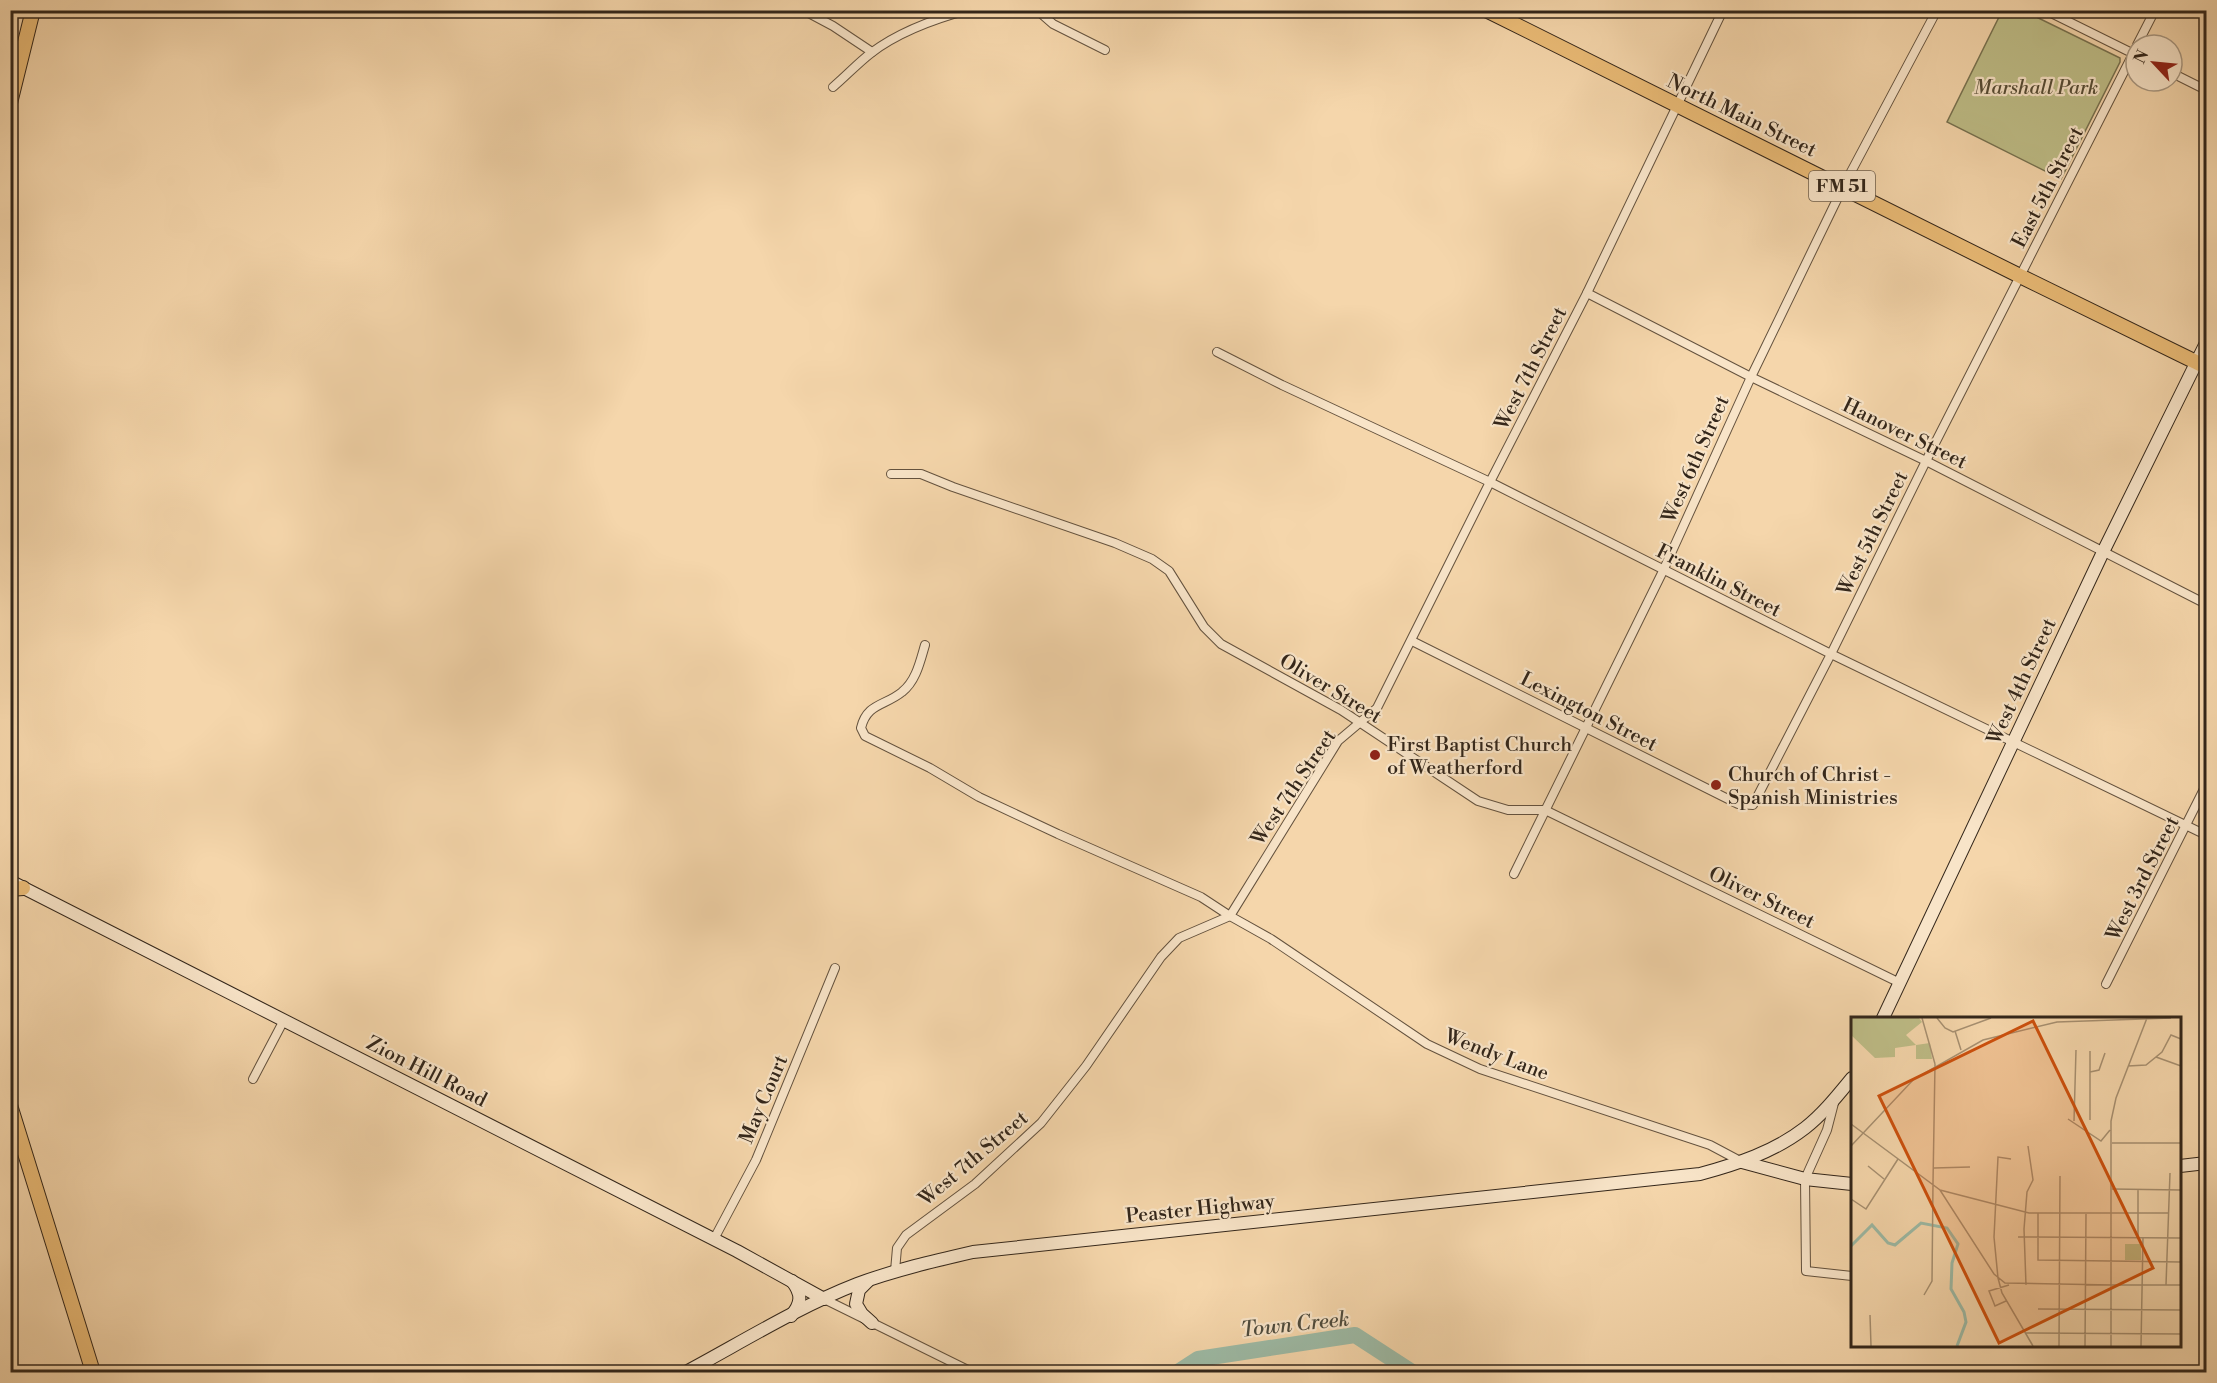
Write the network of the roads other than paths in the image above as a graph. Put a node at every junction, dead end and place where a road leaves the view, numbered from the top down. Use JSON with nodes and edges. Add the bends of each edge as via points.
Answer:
{"nodes":[{"id":1,"x":33,"y":10,"type":"edge"},
{"id":2,"x":969,"y":10,"type":"edge"},
{"id":3,"x":1037,"y":10,"type":"edge"},
{"id":4,"x":1486,"y":10,"type":"edge"},
{"id":5,"x":1723,"y":10,"type":"edge"},
{"id":6,"x":1937,"y":10,"type":"edge"},
{"id":7,"x":2045,"y":10,"type":"edge"},
{"id":8,"x":2155,"y":10,"type":"edge"},
{"id":9,"x":807,"y":11,"type":"edge"},
{"id":10,"x":1503,"y":14,"type":"edge"},
{"id":11,"x":2144,"y":33,"type":"edge"},
{"id":12,"x":2124,"y":45,"type":"edge"},
{"id":13,"x":1106,"y":50,"type":"dead end"},
{"id":14,"x":872,"y":52,"type":"junction"},
{"id":15,"x":2124,"y":73,"type":"edge"},
{"id":16,"x":2184,"y":79,"type":"edge"},
{"id":17,"x":833,"y":87,"type":"dead end"},
{"id":18,"x":2206,"y":90,"type":"edge"},
{"id":19,"x":10,"y":103,"type":"edge"},
{"id":20,"x":1677,"y":105,"type":"junction"},
{"id":21,"x":1843,"y":187,"type":"junction"},
{"id":22,"x":2020,"y":276,"type":"junction"},
{"id":23,"x":1587,"y":294,"type":"junction"},
{"id":24,"x":2206,"y":343,"type":"edge"},
{"id":25,"x":1217,"y":352,"type":"dead end"},
{"id":26,"x":2202,"y":364,"type":"edge"},
{"id":27,"x":1751,"y":376,"type":"junction"},
{"id":28,"x":1926,"y":461,"type":"junction"},
{"id":29,"x":891,"y":474,"type":"dead end"},
{"id":30,"x":1490,"y":482,"type":"junction"},
{"id":31,"x":2103,"y":552,"type":"junction"},
{"id":32,"x":1664,"y":570,"type":"junction"},
{"id":33,"x":2206,"y":604,"type":"edge"},
{"id":34,"x":1412,"y":641,"type":"junction"},
{"id":35,"x":925,"y":645,"type":"dead end"},
{"id":36,"x":1831,"y":654,"type":"junction"},
{"id":37,"x":1359,"y":723,"type":"junction"},
{"id":38,"x":1586,"y":728,"type":"junction"},
{"id":39,"x":2014,"y":741,"type":"junction"},
{"id":40,"x":2206,"y":785,"type":"edge"},
{"id":41,"x":1753,"y":805,"type":"joint"},
{"id":42,"x":1545,"y":810,"type":"junction"},
{"id":43,"x":2187,"y":826,"type":"junction"},
{"id":44,"x":2206,"y":835,"type":"edge"},
{"id":45,"x":1514,"y":874,"type":"dead end"},
{"id":46,"x":15,"y":886,"type":"edge"},
{"id":47,"x":1230,"y":916,"type":"junction"},
{"id":48,"x":835,"y":968,"type":"dead end"},
{"id":49,"x":1900,"y":983,"type":"junction"},
{"id":50,"x":2106,"y":984,"type":"dead end"},
{"id":51,"x":1883,"y":1017,"type":"edge"},
{"id":52,"x":284,"y":1020,"type":"junction"},
{"id":53,"x":253,"y":1079,"type":"dead end"},
{"id":54,"x":1851,"y":1079,"type":"edge"},
{"id":55,"x":1836,"y":1098,"type":"junction"},
{"id":56,"x":10,"y":1106,"type":"edge"},
{"id":57,"x":1742,"y":1162,"type":"junction"},
{"id":58,"x":2206,"y":1163,"type":"edge"},
{"id":59,"x":2181,"y":1166,"type":"edge"},
{"id":60,"x":1805,"y":1179,"type":"junction"},
{"id":61,"x":1851,"y":1184,"type":"edge"},
{"id":62,"x":714,"y":1239,"type":"junction"},
{"id":63,"x":895,"y":1271,"type":"junction"},
{"id":64,"x":1851,"y":1276,"type":"edge"},
{"id":65,"x":791,"y":1280,"type":"junction"},
{"id":66,"x":870,"y":1280,"type":"junction"},
{"id":67,"x":824,"y":1299,"type":"junction"},
{"id":68,"x":790,"y":1317,"type":"junction"},
{"id":69,"x":872,"y":1323,"type":"junction"},
{"id":70,"x":93,"y":1372,"type":"edge"},
{"id":71,"x":686,"y":1372,"type":"edge"},
{"id":72,"x":972,"y":1372,"type":"edge"}],
"edges":[{"from":1,"to":19,"type":"main road"},
{"from":2,"to":14,"type":"street","via":[[908,31]]},
{"from":3,"to":13,"type":"street","via":[[1053,24]]},
{"from":4,"to":10,"type":"main road","name":"North Main Street","number":"FM 51"},
{"from":5,"to":20,"type":"street","name":"West 7th Street"},
{"from":6,"to":21,"type":"street","name":"West 6th Street"},
{"from":7,"to":12,"type":"street"},
{"from":8,"to":11,"type":"street","name":"East 5th Street"},
{"from":9,"to":14,"type":"street"},
{"from":10,"to":20,"type":"main road","name":"North Main Street","number":"FM 51"},
{"from":14,"to":17,"type":"street"},
{"from":15,"to":22,"type":"street","name":"East 5th Street"},
{"from":16,"to":18,"type":"street"},
{"from":20,"to":21,"type":"main road","name":"North Main Street","number":"FM 51"},
{"from":20,"to":23,"type":"street","name":"West 7th Street"},
{"from":21,"to":22,"type":"main road","name":"North Main Street","number":"FM 51"},
{"from":21,"to":27,"type":"street","name":"West 6th Street"},
{"from":22,"to":26,"type":"main road","name":"North Main Street","number":"FM 51"},
{"from":22,"to":28,"type":"street","name":"West 5th Street"},
{"from":23,"to":27,"type":"street","name":"Hanover Street"},
{"from":23,"to":30,"type":"street","name":"West 7th Street"},
{"from":24,"to":26,"type":"main road","name":"West 4th Street"},
{"from":25,"to":30,"type":"street","name":"Franklin Street"},
{"from":26,"to":31,"type":"main road","name":"West 4th Street"},
{"from":27,"to":28,"type":"street","name":"Hanover Street"},
{"from":27,"to":32,"type":"street","name":"West 6th Street"},
{"from":28,"to":31,"type":"street","name":"Hanover Street"},
{"from":28,"to":36,"type":"street","name":"West 5th Street"},
{"from":29,"to":37,"type":"street","name":"Oliver Street","via":[[921,474],[1152,559],[1169,571],[1204,627],[1221,644],[1285,677]]},
{"from":30,"to":32,"type":"street","name":"Franklin Street"},
{"from":30,"to":34,"type":"street","name":"West 7th Street"},
{"from":31,"to":33,"type":"street","name":"Hanover Street"},
{"from":31,"to":39,"type":"main road","name":"West 4th Street"},
{"from":32,"to":36,"type":"street","name":"Franklin Street"},
{"from":32,"to":38,"type":"street","name":"West 6th Street"},
{"from":34,"to":37,"type":"street","name":"West 7th Street","via":[[1377,708]]},
{"from":34,"to":38,"type":"street","name":"Lexington Street"},
{"from":35,"to":47,"type":"street","name":"Wendy Lane","via":[[912,682],[863,719],[861,728],[865,736],[979,797],[1201,897]]},
{"from":36,"to":39,"type":"street","name":"Franklin Street"},
{"from":36,"to":41,"type":"street","name":"West 5th Street"},
{"from":37,"to":42,"type":"street","name":"Oliver Street","via":[[1479,801],[1508,810]]},
{"from":37,"to":47,"type":"street","name":"West 7th Street","via":[[1338,741]]},
{"from":38,"to":41,"type":"street","name":"Lexington Street","via":[[1738,804]]},
{"from":38,"to":42,"type":"street","name":"West 6th Street"},
{"from":39,"to":43,"type":"street","name":"Franklin Street"},
{"from":39,"to":49,"type":"main road","name":"West 4th Street"},
{"from":40,"to":43,"type":"street","name":"West 3rd Street"},
{"from":42,"to":45,"type":"street","name":"West 6th Street"},
{"from":42,"to":49,"type":"street","name":"Oliver Street"},
{"from":43,"to":44,"type":"street","name":"Franklin Street"},
{"from":43,"to":50,"type":"street","name":"West 3rd Street"},
{"from":46,"to":52,"type":"main road","name":"Zion Hill Road"},
{"from":47,"to":57,"type":"street","name":"Wendy Lane","via":[[1271,939],[1427,1044],[1480,1069],[1710,1145]]},
{"from":47,"to":63,"type":"street","name":"West 7th Street","via":[[1179,938],[1161,957],[1041,1124],[975,1184],[906,1235],[897,1248]]},
{"from":48,"to":62,"type":"street","name":"May Court","via":[[756,1160]]},
{"from":49,"to":51,"type":"main road","name":"West 4th Street"},
{"from":52,"to":53,"type":"street"},
{"from":52,"to":62,"type":"main road","name":"Zion Hill Road"},
{"from":54,"to":55,"type":"main road"},
{"from":55,"to":57,"type":"main road","via":[[1805,1128]]},
{"from":55,"to":60,"type":"street","via":[[1827,1130]]},
{"from":56,"to":70,"type":"main road"},
{"from":57,"to":60,"type":"main road"},
{"from":57,"to":63,"type":"main road","name":"Peaster Highway","via":[[1700,1174],[973,1252]]},
{"from":58,"to":59,"type":"main road"},
{"from":60,"to":61,"type":"main road"},
{"from":60,"to":64,"type":"street","via":[[1806,1271]]},
{"from":62,"to":65,"type":"main road","name":"Zion Hill Road"},
{"from":63,"to":66,"type":"main road","name":"Peaster Highway"},
{"from":65,"to":67,"type":"main road","name":"Zion Hill Road"},
{"from":65,"to":68,"type":"main road","via":[[799,1291],[799,1300]]},
{"from":66,"to":67,"type":"main road","name":"Peaster Highway"},
{"from":66,"to":69,"type":"main road","via":[[859,1290],[856,1304]]},
{"from":67,"to":68,"type":"main road","name":"Peaster Highway"},
{"from":67,"to":69,"type":"street"},
{"from":68,"to":71,"type":"main road","name":"Peaster Highway"},
{"from":69,"to":72,"type":"street"}]}
